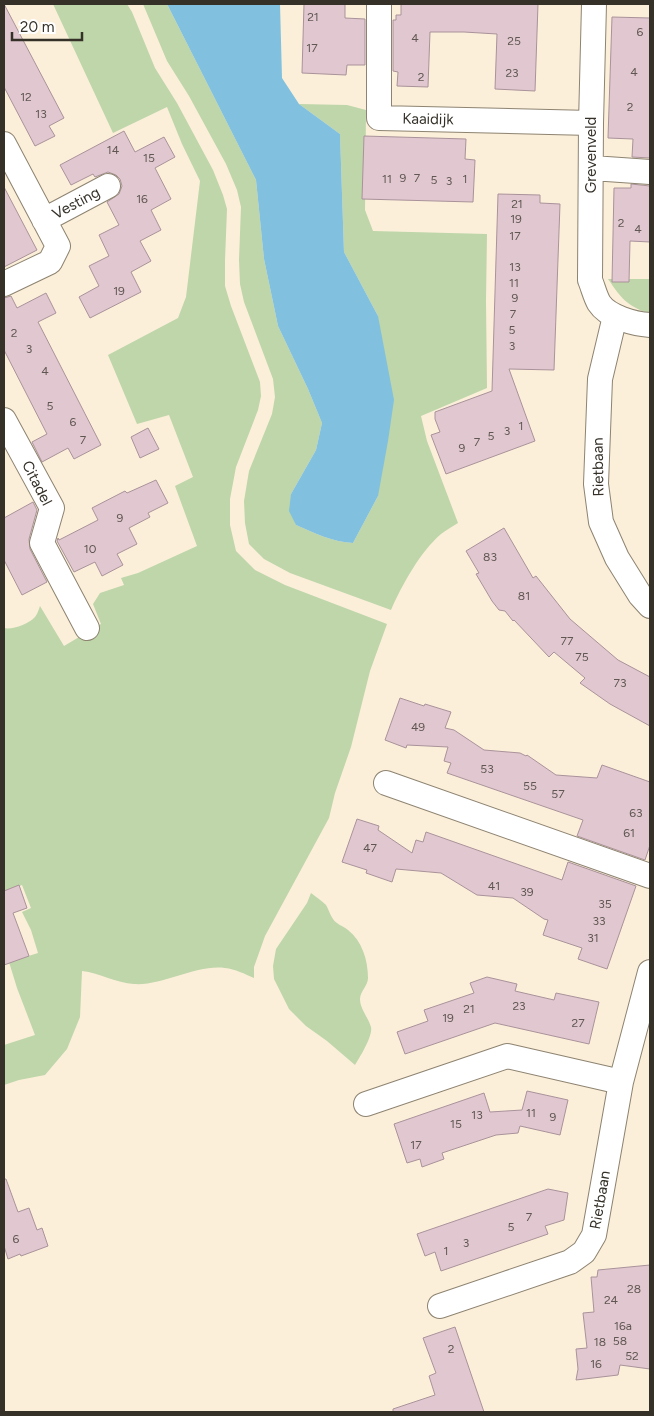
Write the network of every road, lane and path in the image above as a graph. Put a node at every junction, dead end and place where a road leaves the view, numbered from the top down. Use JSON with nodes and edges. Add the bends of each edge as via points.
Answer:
{"nodes":[{"id":1,"x":379,"y":4,"type":"edge"},
{"id":2,"x":594,"y":4,"type":"edge"},
{"id":3,"x":591,"y":124,"type":"junction"},
{"id":4,"x":4,"y":144,"type":"edge"},
{"id":5,"x":592,"y":168,"type":"junction"},
{"id":6,"x":650,"y":172,"type":"edge"},
{"id":7,"x":108,"y":186,"type":"dead end"},
{"id":8,"x":44,"y":220,"type":"junction"},
{"id":9,"x":4,"y":284,"type":"edge"},
{"id":10,"x":607,"y":310,"type":"junction"},
{"id":11,"x":650,"y":325,"type":"edge"},
{"id":12,"x":4,"y":420,"type":"edge"},
{"id":13,"x":650,"y":606,"type":"edge"},
{"id":14,"x":87,"y":628,"type":"dead end"},
{"id":15,"x":386,"y":783,"type":"dead end"},
{"id":16,"x":650,"y":876,"type":"edge"},
{"id":17,"x":650,"y":972,"type":"edge"},
{"id":18,"x":621,"y":1082,"type":"junction"},
{"id":19,"x":366,"y":1104,"type":"dead end"},
{"id":20,"x":440,"y":1306,"type":"dead end"}],
"edges":[{"from":1,"to":3,"type":"street","name":"Kaaidijk","via":[[379,118]]},
{"from":2,"to":3,"type":"street","name":"Grevenveld"},
{"from":3,"to":5,"type":"street","name":"Grevenveld"},
{"from":4,"to":8,"type":"street","name":"Vesting"},
{"from":5,"to":6,"type":"street"},
{"from":5,"to":10,"type":"street","name":"Grevenveld","via":[[590,280]]},
{"from":7,"to":8,"type":"street","name":"Vesting"},
{"from":8,"to":9,"type":"street","name":"Vesting","via":[[58,246],[50,262]]},
{"from":10,"to":11,"type":"street","via":[[635,324]]},
{"from":10,"to":13,"type":"street","name":"Rietbaan","via":[[600,379],[596,484],[601,522],[617,558]]},
{"from":12,"to":14,"type":"street","name":"Citadel","via":[[52,508],[42,543]]},
{"from":15,"to":16,"type":"street"},
{"from":17,"to":18,"type":"street","name":"Rietbaan"},
{"from":18,"to":19,"type":"street","via":[[507,1056]]},
{"from":18,"to":20,"type":"street","name":"Rietbaan","via":[[594,1235],[584,1252],[570,1262]]}]}
